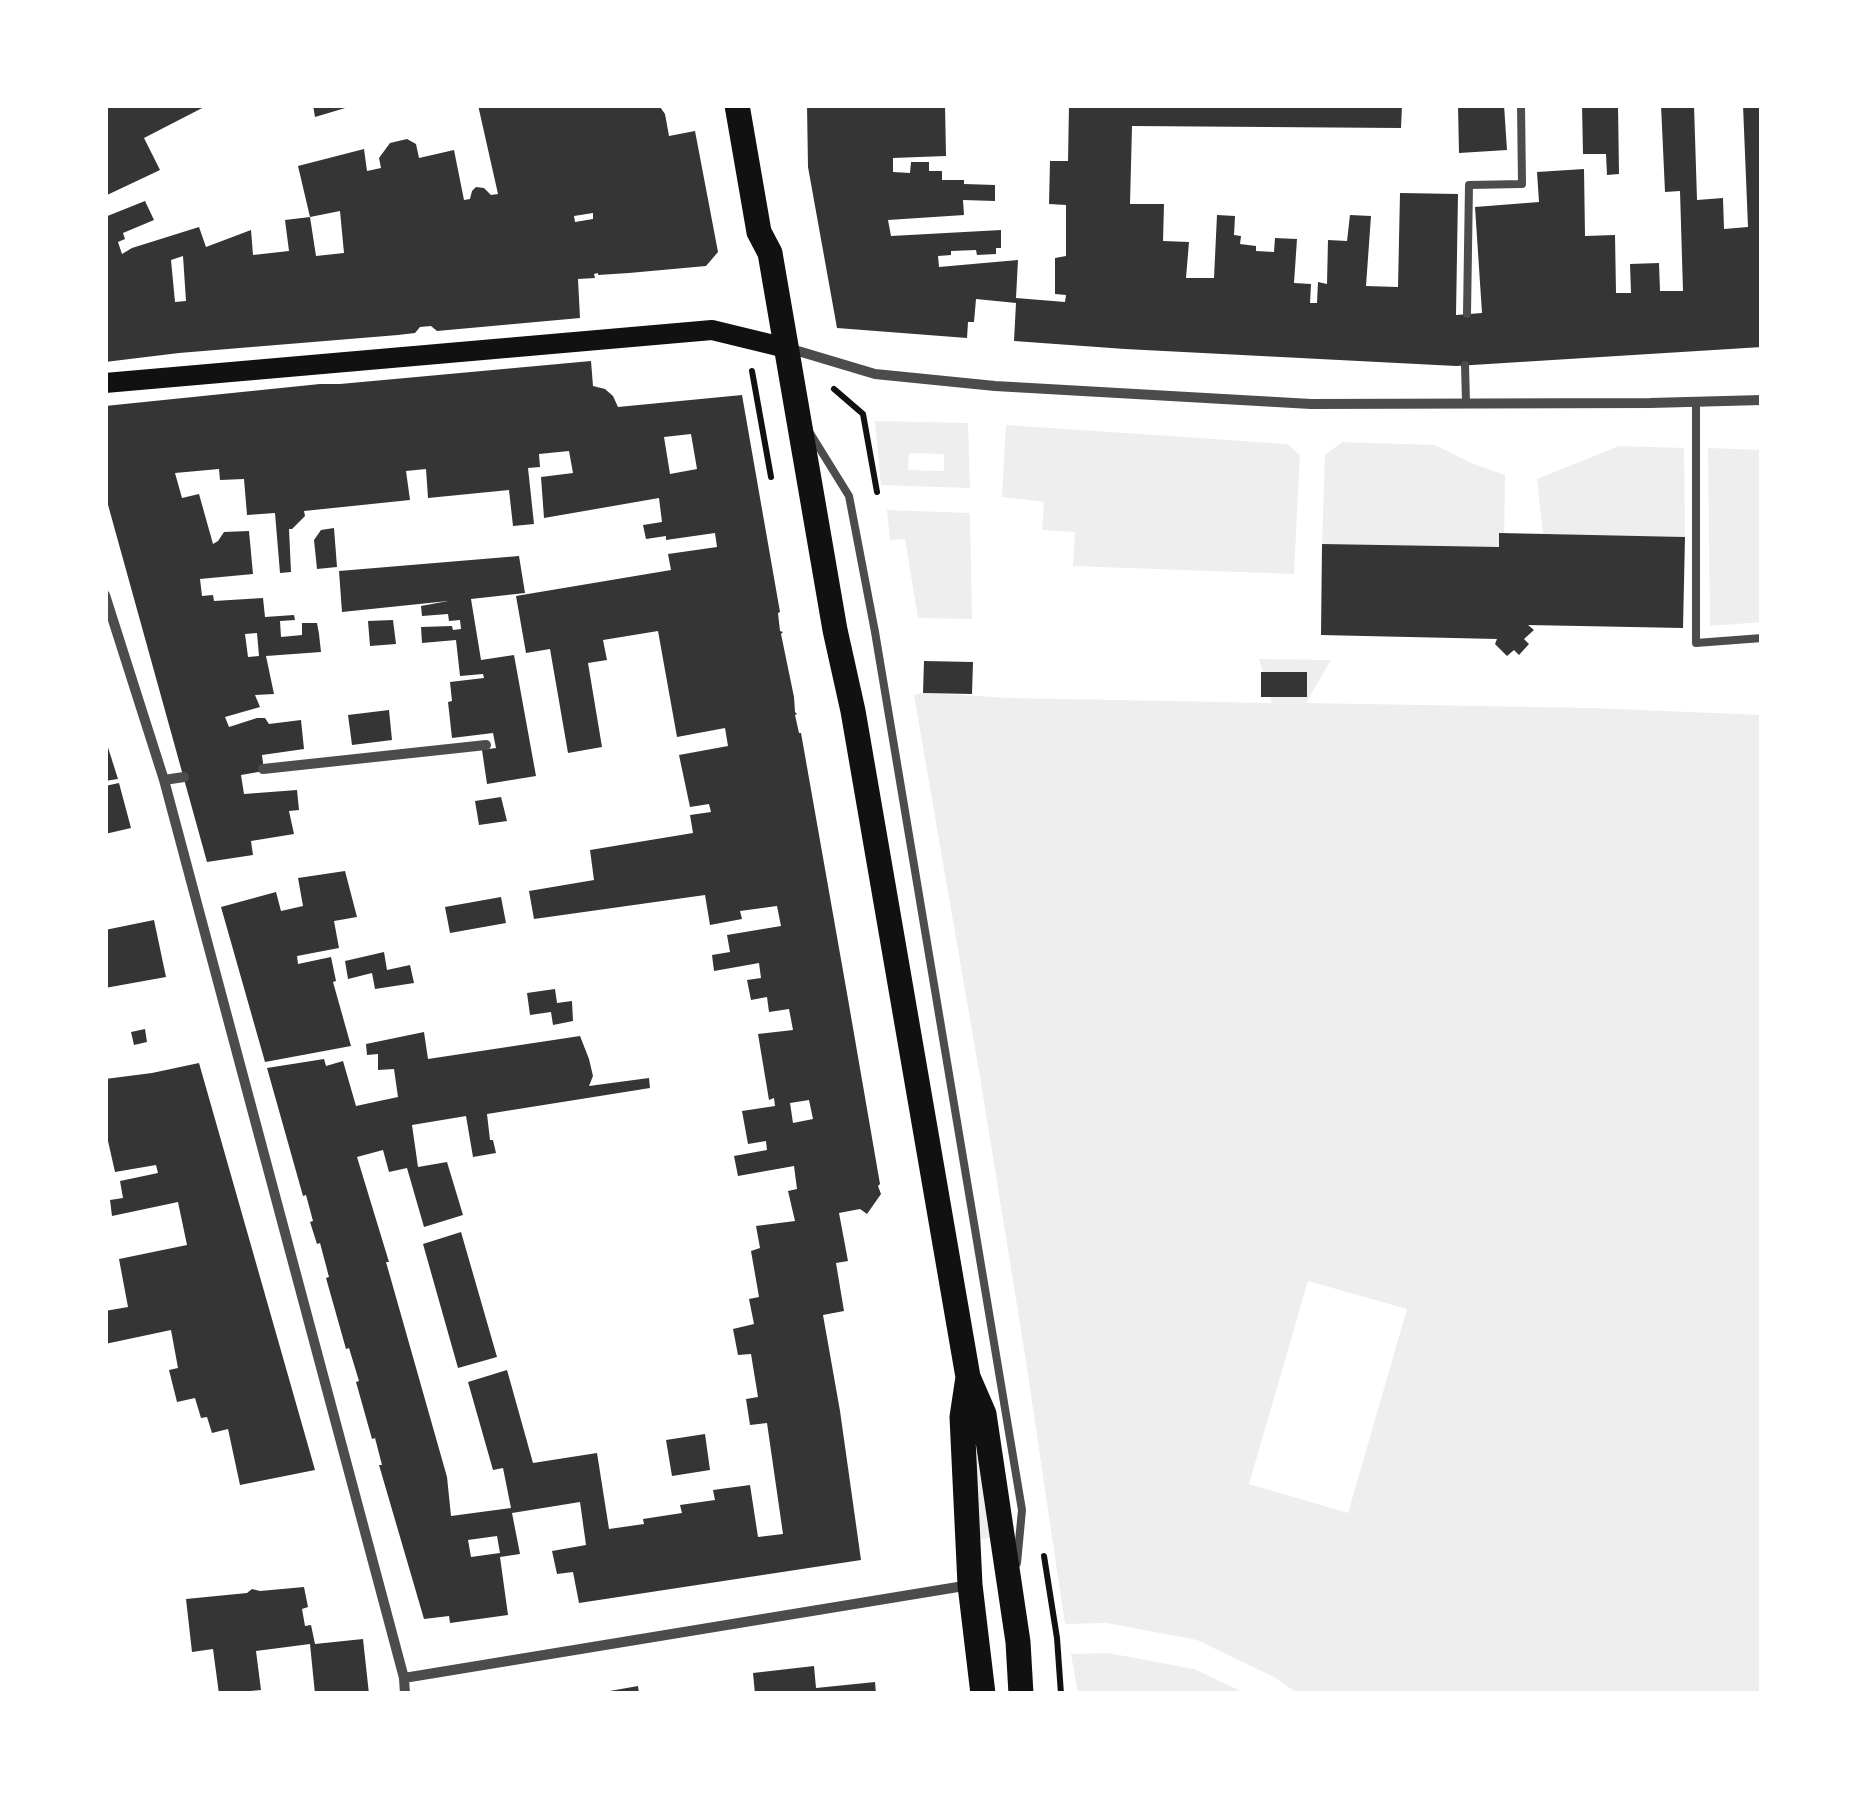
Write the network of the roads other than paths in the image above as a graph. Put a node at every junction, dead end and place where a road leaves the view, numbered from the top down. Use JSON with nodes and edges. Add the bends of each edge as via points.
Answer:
{"nodes":[{"id":1,"x":737,"y":105,"type":"edge"},
{"id":2,"x":1521,"y":105,"type":"edge"},
{"id":3,"x":1466,"y":314,"type":"dead end"},
{"id":4,"x":786,"y":348,"type":"junction"},
{"id":5,"x":1465,"y":365,"type":"dead end"},
{"id":6,"x":105,"y":383,"type":"edge"},
{"id":7,"x":1762,"y":400,"type":"edge"},
{"id":8,"x":1696,"y":402,"type":"junction"},
{"id":9,"x":1466,"y":404,"type":"junction"},
{"id":10,"x":798,"y":413,"type":"junction"},
{"id":11,"x":105,"y":596,"type":"edge"},
{"id":12,"x":1762,"y":638,"type":"edge"},
{"id":13,"x":486,"y":745,"type":"dead end"},
{"id":14,"x":263,"y":769,"type":"dead end"},
{"id":15,"x":184,"y":777,"type":"dead end"},
{"id":16,"x":164,"y":780,"type":"junction"},
{"id":17,"x":968,"y":1377,"type":"junction"},
{"id":18,"x":970,"y":1584,"type":"junction"},
{"id":19,"x":1012,"y":1602,"type":"junction"},
{"id":20,"x":404,"y":1678,"type":"junction"},
{"id":21,"x":405,"y":1694,"type":"edge"},
{"id":22,"x":983,"y":1694,"type":"edge"},
{"id":23,"x":1021,"y":1694,"type":"edge"}],
"edges":[{"from":1,"to":4,"type":"main road"},
{"from":2,"to":3,"type":"lane","via":[[1522,184],[1470,185]]},
{"from":4,"to":6,"type":"main road","via":[[712,330]]},
{"from":4,"to":9,"type":"street","via":[[875,374],[994,386],[1311,404]]},
{"from":4,"to":10,"type":"main road"},
{"from":5,"to":9,"type":"lane"},
{"from":7,"to":8,"type":"street"},
{"from":8,"to":9,"type":"street"},
{"from":8,"to":12,"type":"lane","via":[[1696,643]]},
{"from":10,"to":17,"type":"main road"},
{"from":10,"to":19,"type":"lane","via":[[849,496],[871,612],[1022,1510]]},
{"from":11,"to":16,"type":"street"},
{"from":13,"to":14,"type":"street"},
{"from":15,"to":16,"type":"street"},
{"from":16,"to":20,"type":"street"},
{"from":17,"to":18,"type":"main road","via":[[962,1417]]},
{"from":17,"to":19,"type":"main road","via":[[984,1414]]},
{"from":18,"to":20,"type":"street"},
{"from":18,"to":22,"type":"main road"},
{"from":19,"to":23,"type":"main road"},
{"from":20,"to":21,"type":"street"}]}
